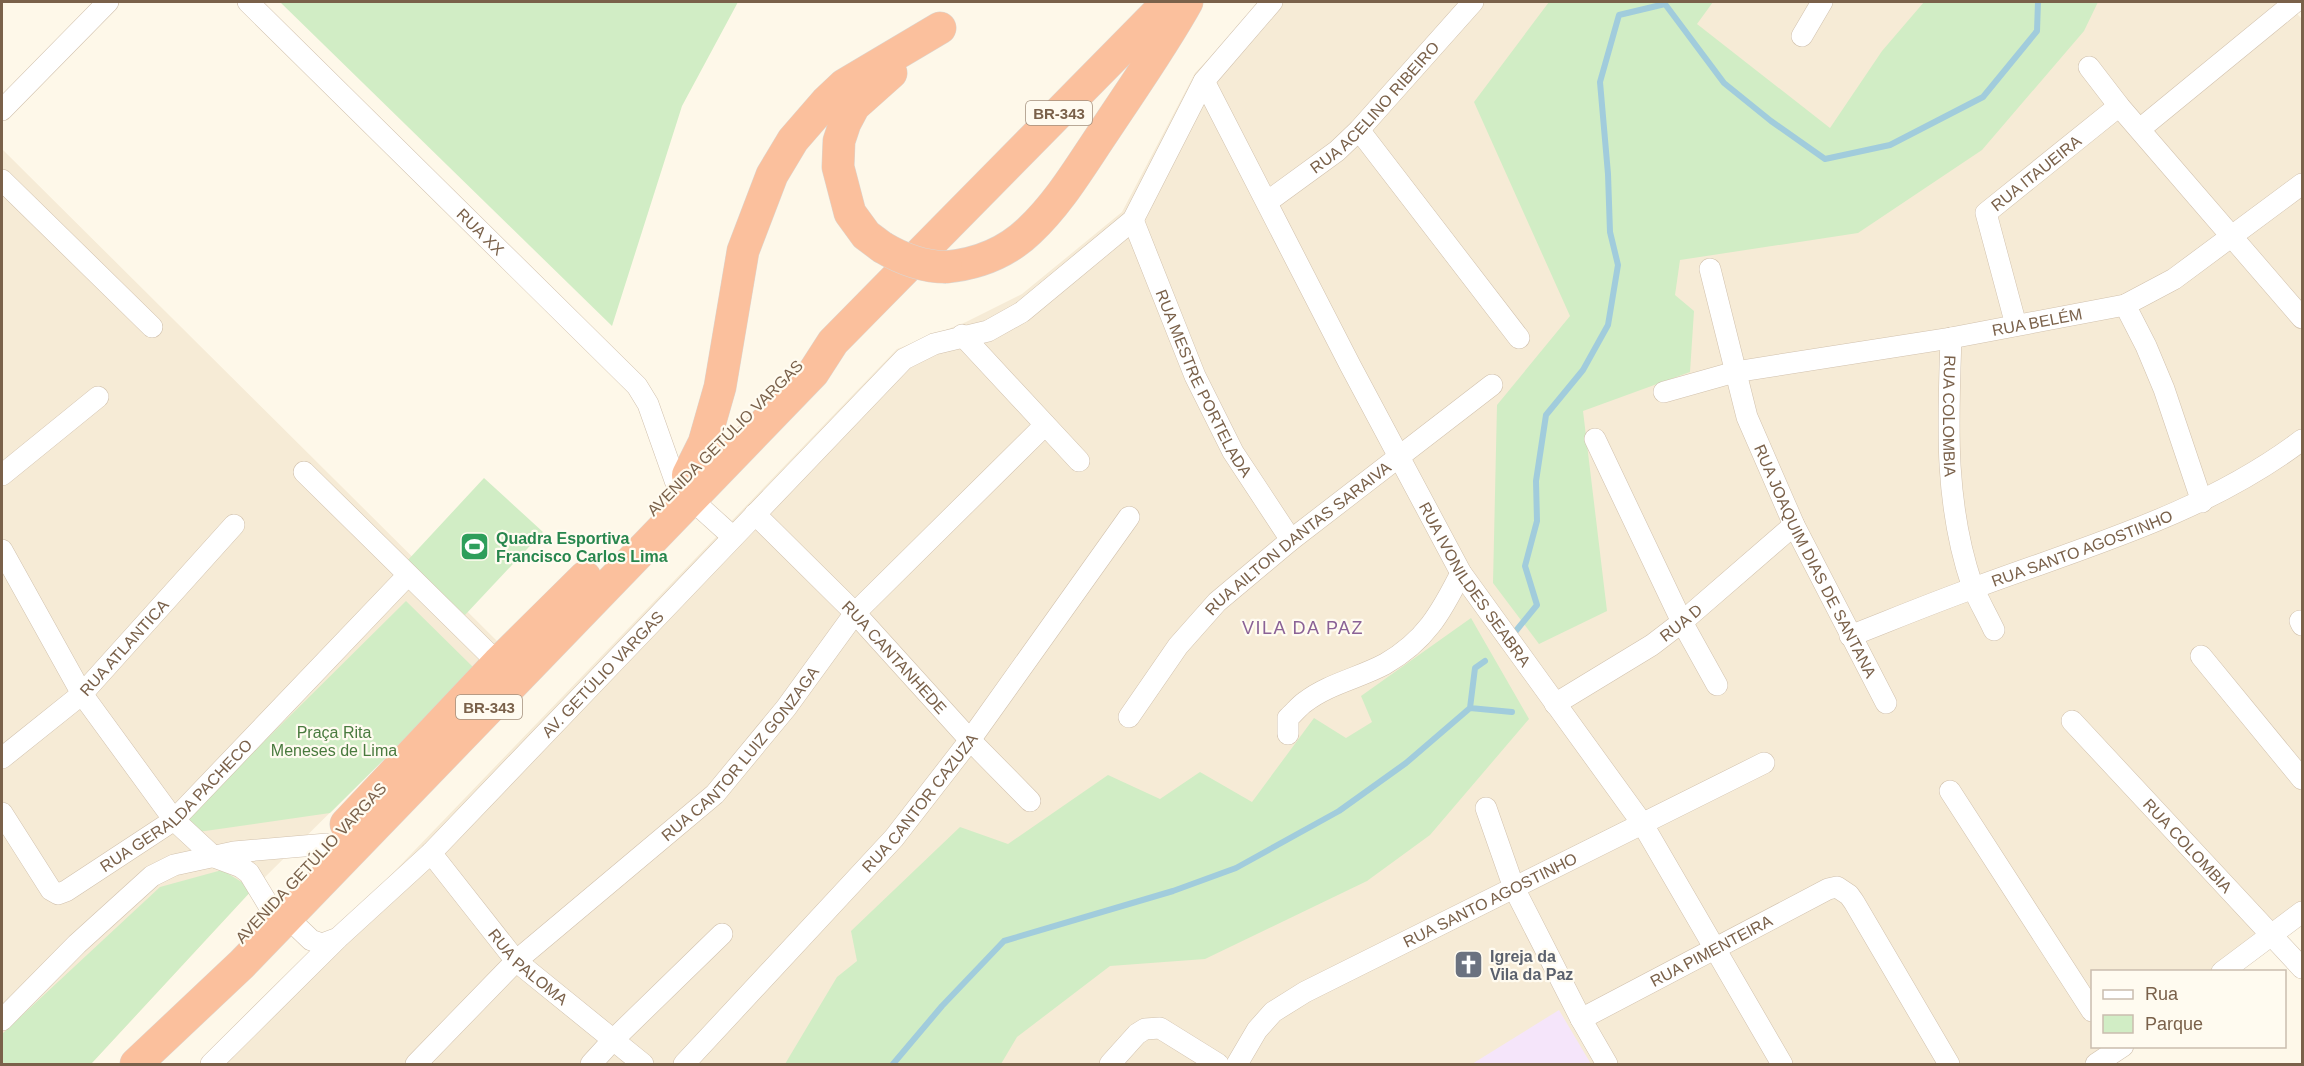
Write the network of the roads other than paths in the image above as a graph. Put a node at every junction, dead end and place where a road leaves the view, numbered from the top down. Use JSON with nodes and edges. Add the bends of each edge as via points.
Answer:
{"nodes":[{"id":1,"x":108,"y":2,"type":"edge"},
{"id":2,"x":248,"y":2,"type":"edge"},
{"id":3,"x":1168,"y":2,"type":"edge"},
{"id":4,"x":1187,"y":2,"type":"edge"},
{"id":5,"x":1272,"y":2,"type":"edge"},
{"id":6,"x":1473,"y":2,"type":"edge"},
{"id":7,"x":1822,"y":2,"type":"edge"},
{"id":8,"x":2295,"y":2,"type":"edge"},
{"id":9,"x":1802,"y":36,"type":"dead end"},
{"id":10,"x":2088,"y":67,"type":"dead end"},
{"id":11,"x":1204,"y":81,"type":"junction"},
{"id":12,"x":2119,"y":106,"type":"junction"},
{"id":13,"x":2,"y":110,"type":"edge"},
{"id":14,"x":2140,"y":129,"type":"junction"},
{"id":15,"x":1359,"y":130,"type":"junction"},
{"id":16,"x":2,"y":182,"type":"edge"},
{"id":17,"x":2302,"y":184,"type":"edge"},
{"id":18,"x":1267,"y":202,"type":"junction"},
{"id":19,"x":1133,"y":220,"type":"junction"},
{"id":20,"x":2231,"y":236,"type":"junction"},
{"id":21,"x":1710,"y":269,"type":"dead end"},
{"id":22,"x":2125,"y":305,"type":"junction"},
{"id":23,"x":2302,"y":318,"type":"edge"},
{"id":24,"x":2016,"y":325,"type":"junction"},
{"id":25,"x":153,"y":327,"type":"dead end"},
{"id":26,"x":962,"y":335,"type":"junction"},
{"id":27,"x":1519,"y":338,"type":"dead end"},
{"id":28,"x":1951,"y":338,"type":"junction"},
{"id":29,"x":1735,"y":372,"type":"junction"},
{"id":30,"x":1492,"y":386,"type":"dead end"},
{"id":31,"x":1664,"y":392,"type":"dead end"},
{"id":32,"x":98,"y":397,"type":"dead end"},
{"id":33,"x":1045,"y":425,"type":"junction"},
{"id":34,"x":1595,"y":439,"type":"dead end"},
{"id":35,"x":2302,"y":440,"type":"edge"},
{"id":36,"x":1398,"y":456,"type":"junction"},
{"id":37,"x":1079,"y":461,"type":"dead end"},
{"id":38,"x":304,"y":472,"type":"dead end"},
{"id":39,"x":2,"y":476,"type":"edge"},
{"id":40,"x":685,"y":487,"type":"junction"},
{"id":41,"x":2202,"y":502,"type":"junction"},
{"id":42,"x":755,"y":514,"type":"junction"},
{"id":43,"x":1129,"y":517,"type":"dead end"},
{"id":44,"x":234,"y":525,"type":"dead end"},
{"id":45,"x":1794,"y":525,"type":"junction"},
{"id":46,"x":733,"y":537,"type":"junction"},
{"id":47,"x":1291,"y":540,"type":"junction"},
{"id":48,"x":2,"y":550,"type":"edge"},
{"id":49,"x":1461,"y":573,"type":"junction"},
{"id":50,"x":408,"y":575,"type":"junction"},
{"id":51,"x":1973,"y":588,"type":"junction"},
{"id":52,"x":855,"y":614,"type":"junction"},
{"id":53,"x":1682,"y":622,"type":"junction"},
{"id":54,"x":1994,"y":630,"type":"dead end"},
{"id":55,"x":1850,"y":636,"type":"junction"},
{"id":56,"x":2201,"y":656,"type":"dead end"},
{"id":57,"x":498,"y":663,"type":"junction"},
{"id":58,"x":1717,"y":685,"type":"dead end"},
{"id":59,"x":82,"y":694,"type":"junction"},
{"id":60,"x":1886,"y":703,"type":"dead end"},
{"id":61,"x":1556,"y":704,"type":"junction"},
{"id":62,"x":1129,"y":717,"type":"dead end"},
{"id":63,"x":2072,"y":721,"type":"dead end"},
{"id":64,"x":1287,"y":734,"type":"dead end"},
{"id":65,"x":970,"y":740,"type":"junction"},
{"id":66,"x":2,"y":758,"type":"edge"},
{"id":67,"x":1764,"y":763,"type":"dead end"},
{"id":68,"x":2302,"y":779,"type":"edge"},
{"id":69,"x":1950,"y":791,"type":"dead end"},
{"id":70,"x":1030,"y":801,"type":"dead end"},
{"id":71,"x":1486,"y":808,"type":"dead end"},
{"id":72,"x":2,"y":813,"type":"edge"},
{"id":73,"x":174,"y":820,"type":"junction"},
{"id":74,"x":1642,"y":824,"type":"junction"},
{"id":75,"x":327,"y":844,"type":"junction"},
{"id":76,"x":431,"y":853,"type":"junction"},
{"id":77,"x":214,"y":857,"type":"junction"},
{"id":78,"x":1515,"y":888,"type":"junction"},
{"id":79,"x":278,"y":911,"type":"junction"},
{"id":80,"x":2302,"y":912,"type":"edge"},
{"id":81,"x":722,"y":934,"type":"dead end"},
{"id":82,"x":2271,"y":934,"type":"junction"},
{"id":83,"x":338,"y":938,"type":"junction"},
{"id":84,"x":1714,"y":950,"type":"junction"},
{"id":85,"x":516,"y":961,"type":"junction"},
{"id":86,"x":2302,"y":969,"type":"edge"},
{"id":87,"x":2225,"y":970,"type":"edge"},
{"id":88,"x":2091,"y":1009,"type":"edge"},
{"id":89,"x":1581,"y":1019,"type":"junction"},
{"id":90,"x":2,"y":1020,"type":"edge"},
{"id":91,"x":612,"y":1041,"type":"junction"},
{"id":92,"x":2122,"y":1052,"type":"edge"},
{"id":93,"x":129,"y":1065,"type":"edge"},
{"id":94,"x":136,"y":1065,"type":"edge"},
{"id":95,"x":211,"y":1065,"type":"edge"},
{"id":96,"x":416,"y":1065,"type":"edge"},
{"id":97,"x":591,"y":1065,"type":"edge"},
{"id":98,"x":643,"y":1065,"type":"edge"},
{"id":99,"x":684,"y":1065,"type":"edge"},
{"id":100,"x":1110,"y":1065,"type":"edge"},
{"id":101,"x":1218,"y":1065,"type":"edge"},
{"id":102,"x":1237,"y":1065,"type":"edge"},
{"id":103,"x":1607,"y":1065,"type":"edge"},
{"id":104,"x":1782,"y":1065,"type":"edge"},
{"id":105,"x":1949,"y":1065,"type":"edge"},
{"id":106,"x":2096,"y":1065,"type":"edge"}],
"edges":[{"from":1,"to":13,"type":"street"},
{"from":2,"to":40,"type":"street","name":"RUA XX","via":[[637,386]]},
{"from":3,"to":40,"type":"highway","name":"AVENIDA GETÚLIO VARGAS","number":"BR-343","via":[[833,342],[800,360]]},
{"from":4,"to":40,"type":"highway","bridge":true,"via":[[1063,193],[1028,232],[996,255],[968,265],[930,267],[866,236],[850,213],[838,167],[839,141],[854,106],[940,28],[844,85],[826,102],[793,140],[772,175],[743,251],[720,387],[704,443]]},
{"from":5,"to":11,"type":"street"},
{"from":6,"to":15,"type":"street","name":"RUA ACELINO RIBEIRO"},
{"from":7,"to":9,"type":"street"},
{"from":8,"to":14,"type":"street"},
{"from":10,"to":12,"type":"street"},
{"from":11,"to":18,"type":"street","name":"RUA IVONILDES SEABRA"},
{"from":11,"to":19,"type":"street"},
{"from":12,"to":14,"type":"street"},
{"from":12,"to":24,"type":"street","name":"RUA ITAUEIRA","via":[[1986,213]]},
{"from":14,"to":20,"type":"street"},
{"from":15,"to":18,"type":"street","name":"RUA ACELINO RIBEIRO"},
{"from":15,"to":27,"type":"street"},
{"from":16,"to":25,"type":"street"},
{"from":17,"to":20,"type":"street","name":"RUA BELÉM"},
{"from":18,"to":36,"type":"street","name":"RUA IVONILDES SEABRA"},
{"from":19,"to":26,"type":"street","name":"AV. GETÚLIO VARGAS","via":[[1022,312],[988,331]]},
{"from":19,"to":47,"type":"street","name":"RUA MESTRE PORTELADA","via":[[1195,376],[1233,452]]},
{"from":20,"to":22,"type":"street","name":"RUA BELÉM","via":[[2174,279]]},
{"from":20,"to":23,"type":"street"},
{"from":21,"to":29,"type":"street"},
{"from":22,"to":24,"type":"street","name":"RUA BELÉM"},
{"from":22,"to":41,"type":"street","via":[[2164,389]]},
{"from":24,"to":28,"type":"street","name":"RUA BELÉM"},
{"from":26,"to":33,"type":"street"},
{"from":26,"to":42,"type":"street","name":"AV. GETÚLIO VARGAS","via":[[904,359]]},
{"from":28,"to":29,"type":"street","name":"RUA BELÉM"},
{"from":28,"to":51,"type":"street","name":"RUA COLOMBIA","via":[[1950,482]]},
{"from":29,"to":31,"type":"street","name":"RUA BELÉM"},
{"from":29,"to":45,"type":"street","name":"RUA JOAQUIM DIAS DE SANTANA","via":[[1747,417]]},
{"from":30,"to":36,"type":"street","name":"RUA AILTON DANTAS SARAIVA"},
{"from":32,"to":39,"type":"street"},
{"from":33,"to":37,"type":"street"},
{"from":33,"to":52,"type":"street","name":"RUA CANTOR LUIZ GONZAGA"},
{"from":34,"to":53,"type":"street"},
{"from":35,"to":41,"type":"street","name":"RUA SANTO AGOSTINHO"},
{"from":36,"to":47,"type":"street","name":"RUA AILTON DANTAS SARAIVA"},
{"from":36,"to":49,"type":"street","name":"RUA IVONILDES SEABRA"},
{"from":38,"to":50,"type":"street"},
{"from":40,"to":46,"type":"street"},
{"from":40,"to":57,"type":"highway","name":"AVENIDA GETÚLIO VARGAS","number":"BR-343"},
{"from":40,"to":79,"type":"highway","name":"AVENIDA GETÚLIO VARGAS","number":"BR-343"},
{"from":41,"to":51,"type":"street","name":"RUA SANTO AGOSTINHO","via":[[2091,547]]},
{"from":42,"to":46,"type":"street","name":"AV. GETÚLIO VARGAS"},
{"from":42,"to":52,"type":"street","name":"RUA CANTANHEDE"},
{"from":43,"to":65,"type":"street","name":"RUA CANTOR CAZUZA"},
{"from":44,"to":59,"type":"street","name":"RUA ATLANTICA"},
{"from":45,"to":53,"type":"street","name":"RUA D"},
{"from":45,"to":55,"type":"street","name":"RUA JOAQUIM DIAS DE SANTANA"},
{"from":46,"to":76,"type":"street","name":"AV. GETÚLIO VARGAS"},
{"from":47,"to":62,"type":"street","name":"RUA AILTON DANTAS SARAIVA","via":[[1209,611],[1178,646]]},
{"from":48,"to":59,"type":"street"},
{"from":49,"to":61,"type":"street","name":"RUA IVONILDES SEABRA"},
{"from":49,"to":64,"type":"street","via":[[1441,613],[1419,639],[1384,664],[1305,702],[1288,718]]},
{"from":50,"to":57,"type":"street"},
{"from":50,"to":73,"type":"street","name":"RUA GERALDA PACHECO"},
{"from":51,"to":54,"type":"street","name":"RUA COLOMBIA"},
{"from":51,"to":55,"type":"street","name":"RUA SANTO AGOSTINHO"},
{"from":52,"to":65,"type":"street","name":"RUA CANTANHEDE"},
{"from":52,"to":85,"type":"street","name":"RUA CANTOR LUIZ GONZAGA","via":[[786,708],[714,794]]},
{"from":53,"to":58,"type":"street"},
{"from":53,"to":61,"type":"street","name":"RUA D"},
{"from":55,"to":60,"type":"street","name":"RUA JOAQUIM DIAS DE SANTANA"},
{"from":56,"to":68,"type":"street"},
{"from":57,"to":75,"type":"highway","name":"AVENIDA GETÚLIO VARGAS","number":"BR-343"},
{"from":59,"to":66,"type":"street","name":"RUA ATLANTICA"},
{"from":59,"to":73,"type":"street"},
{"from":61,"to":74,"type":"street","name":"RUA IVONILDES SEABRA"},
{"from":63,"to":82,"type":"street","name":"RUA COLOMBIA"},
{"from":65,"to":70,"type":"street","name":"RUA CANTANHEDE"},
{"from":65,"to":99,"type":"street","name":"RUA CANTOR CAZUZA","via":[[894,838]]},
{"from":67,"to":74,"type":"street","name":"RUA SANTO AGOSTINHO"},
{"from":69,"to":88,"type":"street"},
{"from":71,"to":78,"type":"street"},
{"from":72,"to":73,"type":"street","name":"RUA GERALDA PACHECO","via":[[51,890],[58,894]]},
{"from":73,"to":77,"type":"street"},
{"from":74,"to":78,"type":"street","name":"RUA SANTO AGOSTINHO"},
{"from":74,"to":84,"type":"street","name":"RUA IVONILDES SEABRA"},
{"from":75,"to":77,"type":"street"},
{"from":75,"to":79,"type":"highway","name":"AVENIDA GETÚLIO VARGAS","number":"BR-343"},
{"from":76,"to":83,"type":"street","name":"AV. GETÚLIO VARGAS"},
{"from":76,"to":85,"type":"street","name":"RUA PALOMA"},
{"from":77,"to":79,"type":"street","via":[[249,873]]},
{"from":77,"to":90,"type":"street","via":[[174,865],[152,876]]},
{"from":78,"to":89,"type":"street"},
{"from":78,"to":102,"type":"street","name":"RUA SANTO AGOSTINHO","via":[[1305,992],[1273,1012],[1257,1030]]},
{"from":79,"to":83,"type":"street","via":[[311,940],[322,944]]},
{"from":79,"to":93,"type":"highway","name":"AVENIDA GETÚLIO VARGAS","number":"BR-343"},
{"from":79,"to":94,"type":"highway","name":"AVENIDA GETÚLIO VARGAS","number":"BR-343","via":[[242,964]]},
{"from":80,"to":82,"type":"street"},
{"from":81,"to":91,"type":"street"},
{"from":82,"to":86,"type":"street","name":"RUA COLOMBIA"},
{"from":82,"to":87,"type":"street"},
{"from":83,"to":95,"type":"street","name":"AV. GETÚLIO VARGAS"},
{"from":84,"to":89,"type":"street","name":"RUA PIMENTEIRA"},
{"from":84,"to":104,"type":"street","name":"RUA IVONILDES SEABRA"},
{"from":84,"to":105,"type":"street","name":"RUA PIMENTEIRA","via":[[1837,887],[1854,902]]},
{"from":85,"to":91,"type":"street","name":"RUA PALOMA"},
{"from":85,"to":96,"type":"street","name":"RUA CANTOR LUIZ GONZAGA"},
{"from":89,"to":103,"type":"street"},
{"from":91,"to":97,"type":"street"},
{"from":91,"to":98,"type":"street","name":"RUA PALOMA"},
{"from":92,"to":106,"type":"street"},
{"from":100,"to":101,"type":"street","via":[[1137,1034],[1160,1028]]}]}
